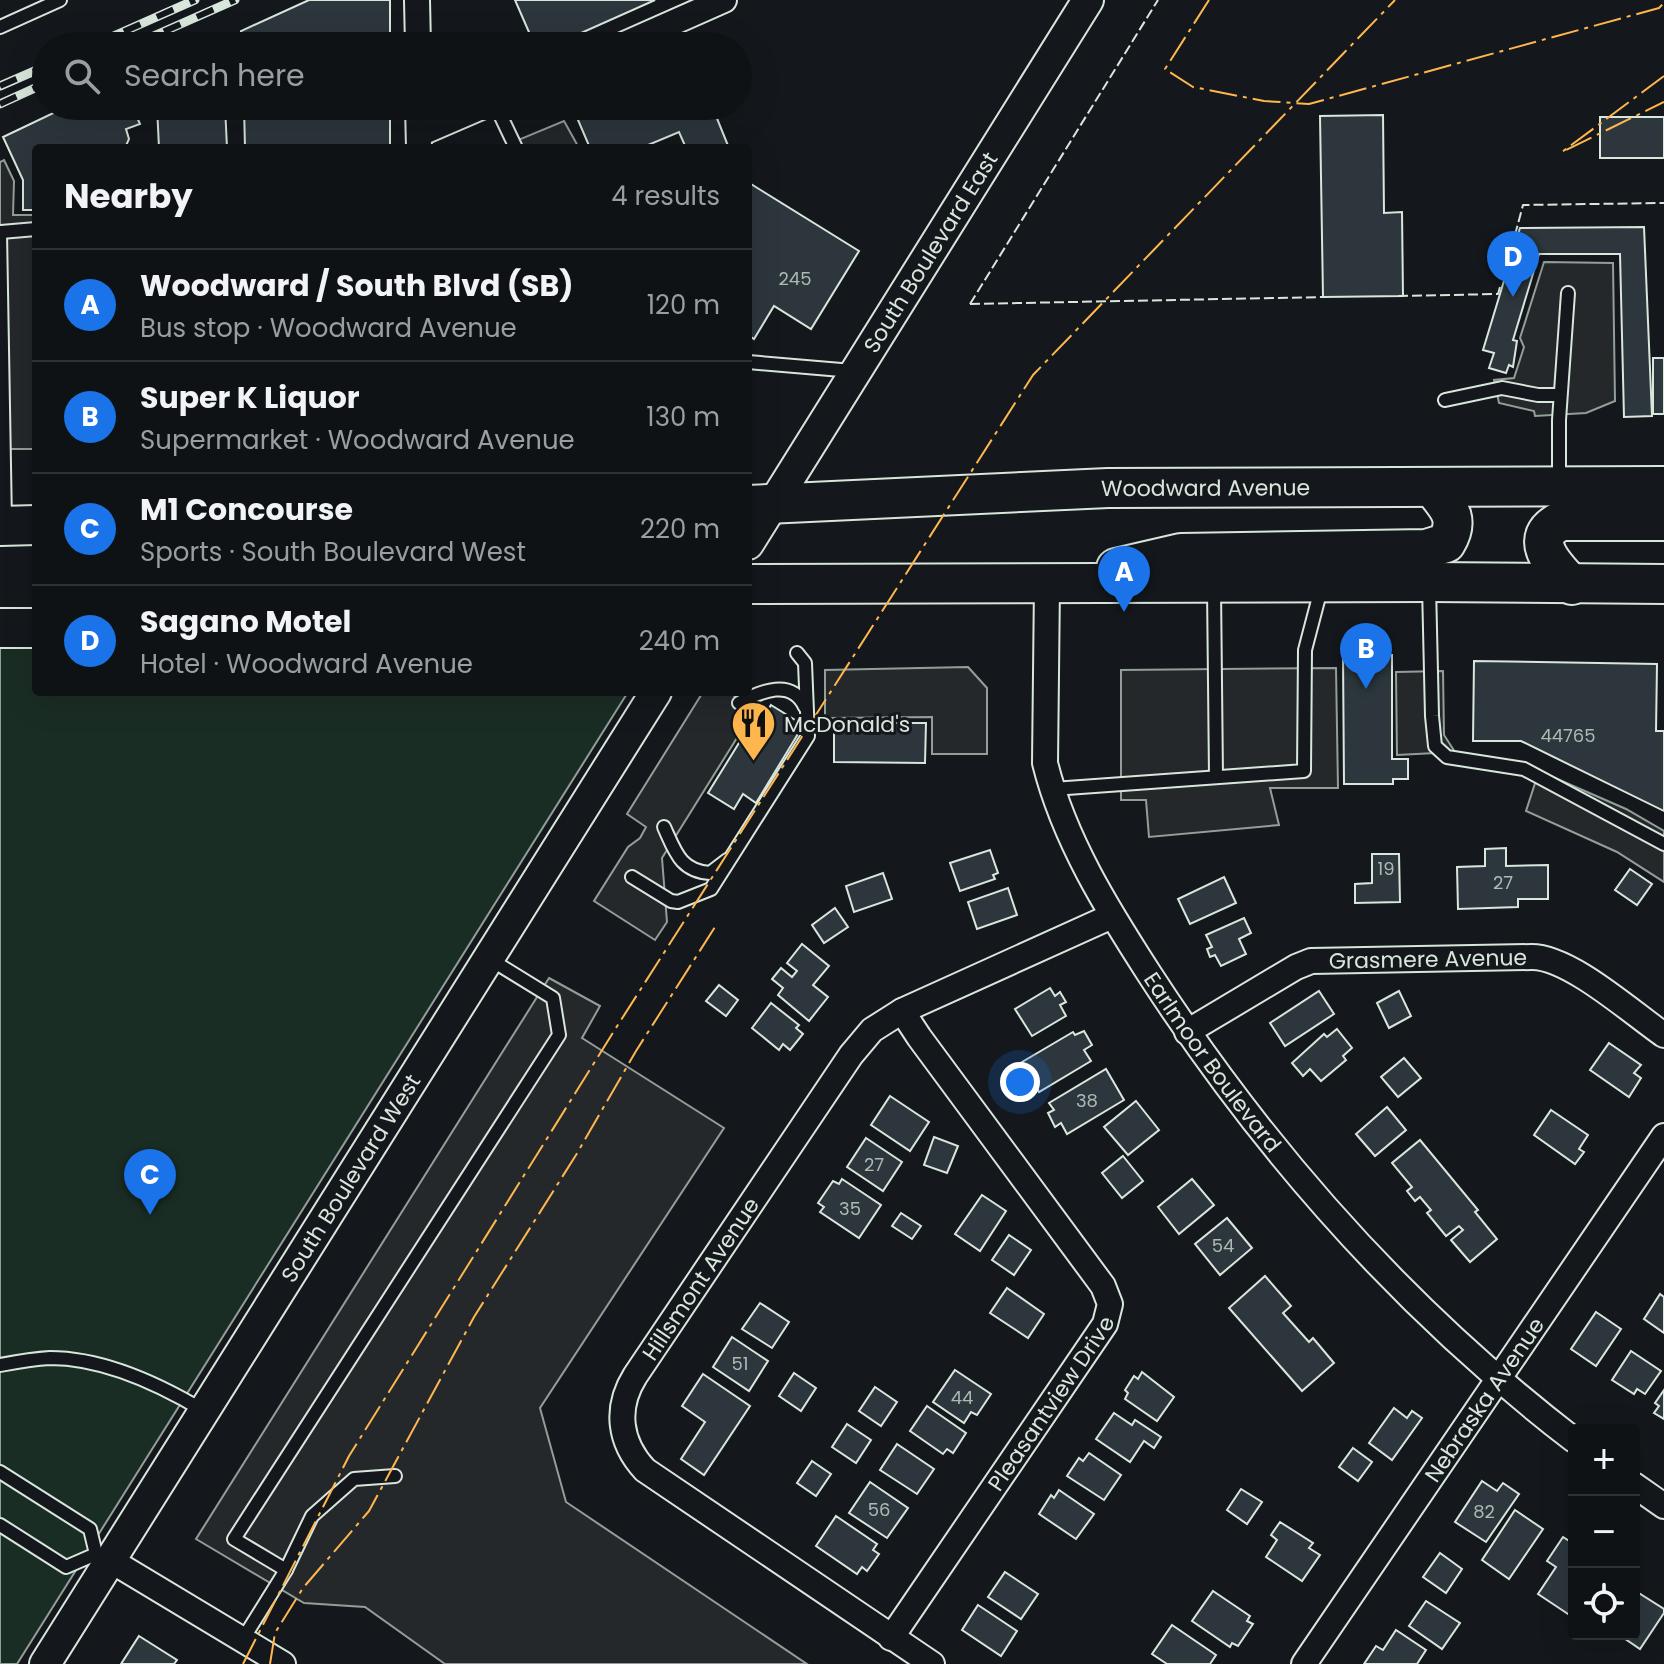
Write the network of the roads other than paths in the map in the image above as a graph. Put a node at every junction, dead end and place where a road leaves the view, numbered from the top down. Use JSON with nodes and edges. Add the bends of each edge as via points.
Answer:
{"nodes":[{"id":1,"x":60,"y":0,"type":"edge"},
{"id":2,"x":417,"y":0,"type":"edge"},
{"id":3,"x":724,"y":0,"type":"edge"},
{"id":4,"x":1079,"y":3,"type":"edge"},
{"id":5,"x":0,"y":27,"type":"edge"},
{"id":6,"x":418,"y":32,"type":"edge"},
{"id":7,"x":652,"y":32,"type":"edge"},
{"id":8,"x":418,"y":120,"type":"edge"},
{"id":9,"x":458,"y":120,"type":"edge"},
{"id":10,"x":503,"y":120,"type":"edge"},
{"id":11,"x":419,"y":141,"type":"edge"},
{"id":12,"x":514,"y":144,"type":"edge"},
{"id":13,"x":32,"y":229,"type":"edge"},
{"id":14,"x":0,"y":232,"type":"edge"},
{"id":15,"x":1568,"y":293,"type":"dead end"},
{"id":16,"x":752,"y":362,"type":"edge"},
{"id":17,"x":856,"y":371,"type":"junction"},
{"id":18,"x":1560,"y":395,"type":"junction"},
{"id":19,"x":1445,"y":400,"type":"dead end"},
{"id":20,"x":1559,"y":486,"type":"junction"},
{"id":21,"x":1664,"y":486,"type":"edge"},
{"id":22,"x":1432,"y":487,"type":"junction"},
{"id":23,"x":760,"y":505,"type":"edge"},
{"id":24,"x":1664,"y":521,"type":"edge"},
{"id":25,"x":14,"y":526,"type":"edge"},
{"id":26,"x":752,"y":531,"type":"edge"},
{"id":27,"x":1323,"y":582,"type":"junction"},
{"id":28,"x":1429,"y":582,"type":"junction"},
{"id":29,"x":1214,"y":583,"type":"junction"},
{"id":30,"x":752,"y":584,"type":"edge"},
{"id":31,"x":1047,"y":584,"type":"junction"},
{"id":32,"x":1664,"y":584,"type":"edge"},
{"id":33,"x":1572,"y":585,"type":"junction"},
{"id":34,"x":0,"y":628,"type":"edge"},
{"id":35,"x":32,"y":628,"type":"edge"},
{"id":36,"x":797,"y":653,"type":"dead end"},
{"id":37,"x":653,"y":696,"type":"edge"},
{"id":38,"x":739,"y":703,"type":"dead end"},
{"id":39,"x":809,"y":713,"type":"junction"},
{"id":40,"x":1216,"y":777,"type":"junction"},
{"id":41,"x":1053,"y":789,"type":"junction"},
{"id":42,"x":664,"y":827,"type":"dead end"},
{"id":43,"x":1664,"y":844,"type":"edge"},
{"id":44,"x":736,"y":852,"type":"junction"},
{"id":45,"x":632,"y":877,"type":"dead end"},
{"id":46,"x":1112,"y":916,"type":"junction"},
{"id":47,"x":488,"y":958,"type":"junction"},
{"id":48,"x":902,"y":1011,"type":"junction"},
{"id":49,"x":1187,"y":1032,"type":"junction"},
{"id":50,"x":1664,"y":1035,"type":"edge"},
{"id":51,"x":1664,"y":1136,"type":"edge"},
{"id":52,"x":0,"y":1365,"type":"edge"},
{"id":53,"x":1499,"y":1379,"type":"junction"},
{"id":54,"x":204,"y":1411,"type":"junction"},
{"id":55,"x":1568,"y":1435,"type":"edge"},
{"id":56,"x":0,"y":1472,"type":"edge"},
{"id":57,"x":395,"y":1476,"type":"dead end"},
{"id":58,"x":1640,"y":1489,"type":"edge"},
{"id":59,"x":1664,"y":1506,"type":"edge"},
{"id":60,"x":0,"y":1525,"type":"edge"},
{"id":61,"x":103,"y":1557,"type":"junction"},
{"id":62,"x":286,"y":1570,"type":"junction"},
{"id":63,"x":891,"y":1638,"type":"junction"},
{"id":64,"x":243,"y":1639,"type":"junction"},
{"id":65,"x":45,"y":1664,"type":"edge"},
{"id":66,"x":283,"y":1664,"type":"edge"},
{"id":67,"x":932,"y":1664,"type":"edge"},
{"id":68,"x":1304,"y":1664,"type":"edge"}],
"edges":[{"from":1,"to":5,"type":"lane"},
{"from":2,"to":6,"type":"street"},
{"from":3,"to":7,"type":"street"},
{"from":4,"to":17,"type":"street","name":"South Boulevard East"},
{"from":8,"to":11,"type":"street"},
{"from":9,"to":11,"type":"street"},
{"from":10,"to":12,"type":"lane"},
{"from":13,"to":14,"type":"lane"},
{"from":14,"to":25,"type":"lane"},
{"from":15,"to":18,"type":"lane"},
{"from":16,"to":17,"type":"lane"},
{"from":17,"to":23,"type":"street","name":"South Boulevard East"},
{"from":18,"to":19,"type":"lane","via":[[1502,388]]},
{"from":18,"to":20,"type":"lane"},
{"from":20,"to":21,"type":"main road","name":"Woodward Avenue"},
{"from":20,"to":22,"type":"main road","name":"Woodward Avenue"},
{"from":22,"to":23,"type":"main road","name":"Woodward Avenue","via":[[1108,488]]},
{"from":22,"to":31,"type":"main road","via":[[1452,514],[1453,531],[1446,543],[1426,549],[1181,553]]},
{"from":23,"to":26,"type":"street"},
{"from":24,"to":33,"type":"main road","via":[[1561,521],[1552,526],[1546,553]]},
{"from":27,"to":28,"type":"main road"},
{"from":27,"to":29,"type":"main road"},
{"from":27,"to":40,"type":"lane","via":[[1305,650],[1304,771]]},
{"from":28,"to":33,"type":"main road"},
{"from":28,"to":43,"type":"lane","via":[[1435,746],[1447,757],[1524,769]]},
{"from":29,"to":31,"type":"main road"},
{"from":29,"to":40,"type":"lane"},
{"from":30,"to":31,"type":"main road"},
{"from":31,"to":41,"type":"street","name":"Earlmoor Boulevard","via":[[1044,750]]},
{"from":32,"to":33,"type":"main road"},
{"from":34,"to":35,"type":"main road"},
{"from":36,"to":39,"type":"lane","via":[[805,663]]},
{"from":37,"to":47,"type":"street","name":"South Boulevard West"},
{"from":38,"to":39,"type":"lane","via":[[781,688],[801,697]]},
{"from":39,"to":44,"type":"lane","via":[[808,736]]},
{"from":40,"to":41,"type":"lane"},
{"from":41,"to":46,"type":"street","name":"Earlmoor Boulevard"},
{"from":42,"to":44,"type":"lane","via":[[680,858],[696,872],[710,873]]},
{"from":44,"to":45,"type":"lane","via":[[711,889],[678,902]]},
{"from":46,"to":48,"type":"street","name":"Hillsmont Avenue"},
{"from":46,"to":49,"type":"street","name":"Earlmoor Boulevard"},
{"from":47,"to":54,"type":"street","name":"South Boulevard West"},
{"from":47,"to":62,"type":"lane","via":[[553,998],[559,1035],[234,1539]]},
{"from":48,"to":63,"type":"street","name":"Pleasantview Drive","via":[[1103,1286],[1110,1304],[1105,1324]]},
{"from":48,"to":63,"type":"street","name":"Hillsmont Avenue","via":[[872,1030],[851,1055],[635,1376],[621,1418],[629,1450],[645,1470]]},
{"from":49,"to":50,"type":"street","name":"Grasmere Avenue","via":[[1311,961],[1544,957],[1564,964]]},
{"from":49,"to":53,"type":"street","name":"Earlmoor Boulevard","via":[[1321,1204],[1426,1313]]},
{"from":51,"to":53,"type":"street","name":"Nebraska Avenue"},
{"from":52,"to":54,"type":"lane","via":[[51,1358],[101,1366]]},
{"from":53,"to":55,"type":"street","name":"Earlmoor Boulevard"},
{"from":53,"to":68,"type":"street","name":"Nebraska Avenue"},
{"from":54,"to":61,"type":"street","name":"South Boulevard West"},
{"from":56,"to":61,"type":"lane","via":[[90,1529]]},
{"from":57,"to":62,"type":"lane","via":[[354,1479],[312,1516]]},
{"from":58,"to":59,"type":"street"},
{"from":60,"to":61,"type":"lane","via":[[66,1567]]},
{"from":61,"to":64,"type":"street"},
{"from":61,"to":65,"type":"street","name":"South Boulevard West"},
{"from":62,"to":64,"type":"lane"},
{"from":63,"to":67,"type":"street","name":"Hillsmont Avenue"},
{"from":64,"to":66,"type":"street"}]}
